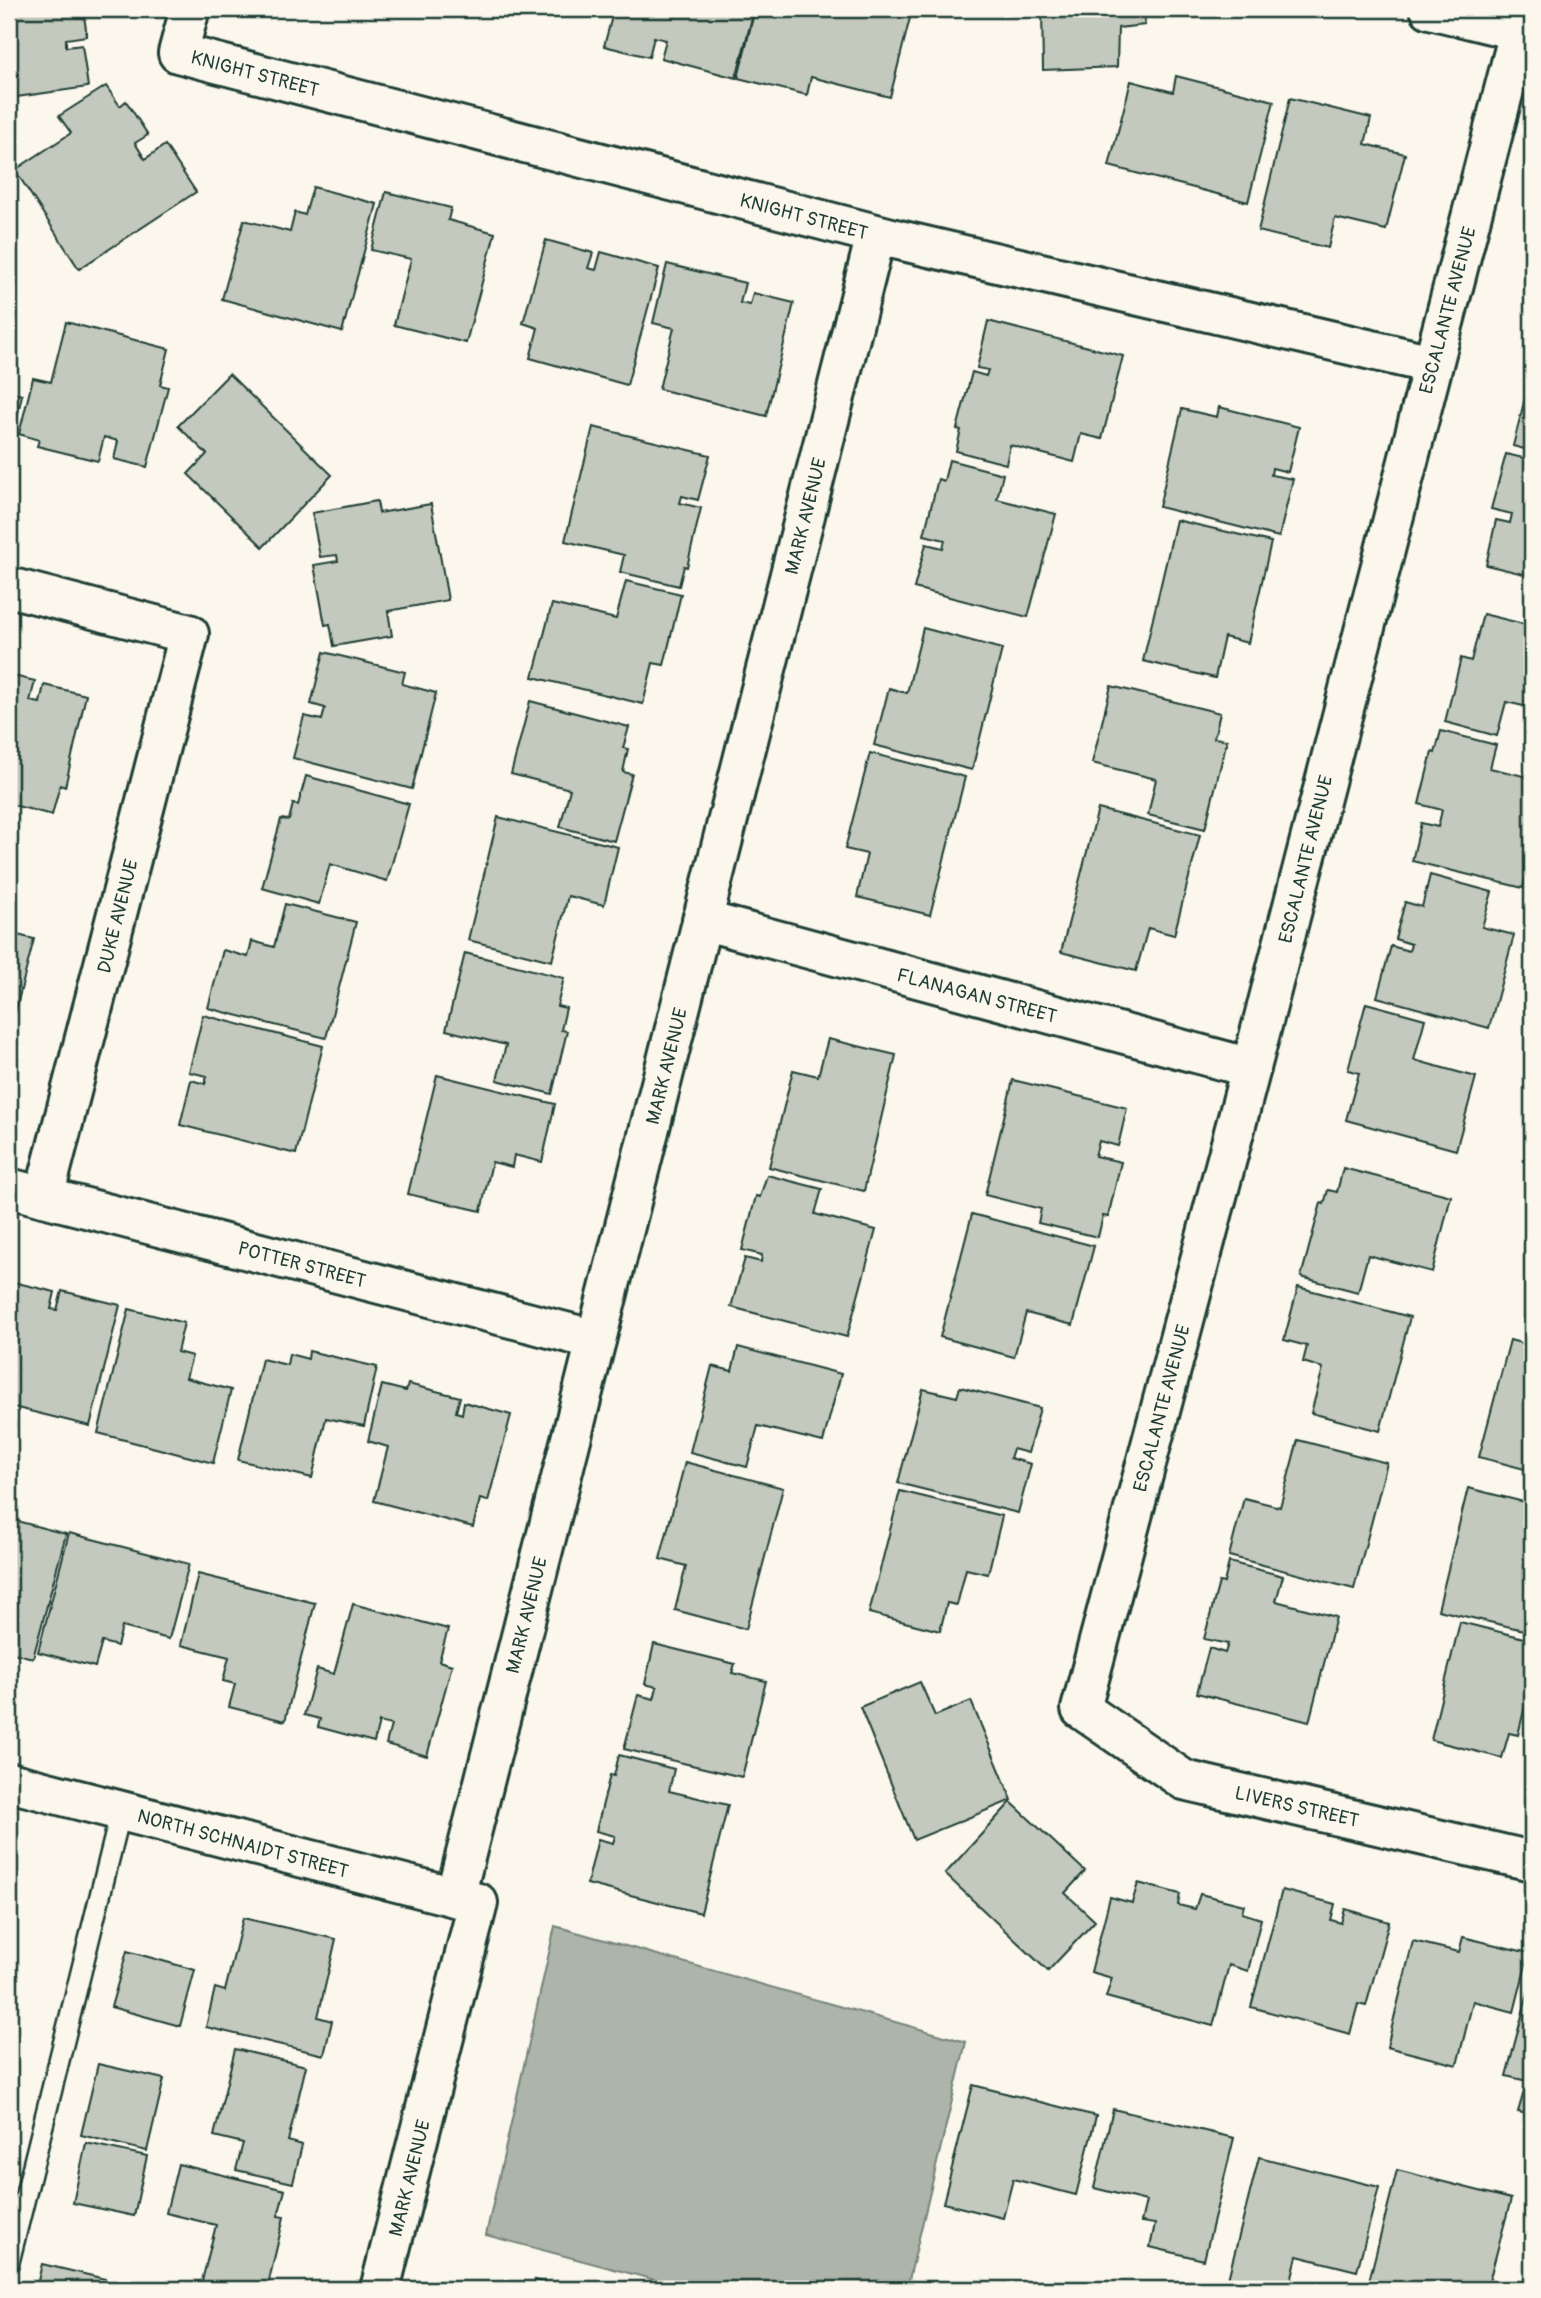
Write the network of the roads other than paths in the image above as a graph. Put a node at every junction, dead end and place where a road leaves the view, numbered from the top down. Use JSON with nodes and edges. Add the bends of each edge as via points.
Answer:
{"nodes":[{"id":1,"x":190,"y":9,"type":"edge"},
{"id":2,"x":1430,"y":9,"type":"edge"},
{"id":3,"x":1526,"y":24,"type":"edge"},
{"id":4,"x":876,"y":235,"type":"junction"},
{"id":5,"x":1433,"y":364,"type":"junction"},
{"id":6,"x":9,"y":587,"type":"edge"},
{"id":7,"x":702,"y":920,"type":"junction"},
{"id":8,"x":1251,"y":1068,"type":"junction"},
{"id":9,"x":27,"y":1193,"type":"edge"},
{"id":10,"x":596,"y":1340,"type":"junction"},
{"id":11,"x":1081,"y":1709,"type":"joint"},
{"id":12,"x":9,"y":1782,"type":"edge"},
{"id":13,"x":121,"y":1811,"type":"junction"},
{"id":14,"x":1532,"y":1861,"type":"edge"},
{"id":15,"x":466,"y":1900,"type":"junction"},
{"id":16,"x":9,"y":2262,"type":"edge"},
{"id":17,"x":380,"y":2289,"type":"edge"}],
"edges":[{"from":1,"to":4,"type":"street","name":"KNIGHT STREET","via":[[178,53]]},
{"from":2,"to":3,"type":"street"},
{"from":3,"to":5,"type":"street","name":"ESCALANTE AVENUE"},
{"from":4,"to":5,"type":"street","name":"KNIGHT STREET"},
{"from":4,"to":7,"type":"street","name":"MARK AVENUE"},
{"from":5,"to":8,"type":"street","name":"ESCALANTE AVENUE"},
{"from":6,"to":9,"type":"street","name":"DUKE AVENUE","via":[[189,634]]},
{"from":7,"to":8,"type":"street","name":"FLANAGAN STREET"},
{"from":7,"to":10,"type":"street","name":"MARK AVENUE"},
{"from":8,"to":11,"type":"street","name":"ESCALANTE AVENUE"},
{"from":9,"to":10,"type":"street","name":"POTTER STREET"},
{"from":10,"to":15,"type":"street","name":"MARK AVENUE"},
{"from":11,"to":14,"type":"street","name":"LIVERS STREET","via":[[1184,1780]]},
{"from":12,"to":13,"type":"street","name":"NORTH SCHNAIDT STREET"},
{"from":13,"to":15,"type":"street","name":"NORTH SCHNAIDT STREET"},
{"from":13,"to":16,"type":"lane"},
{"from":15,"to":17,"type":"street","name":"MARK AVENUE"}]}
